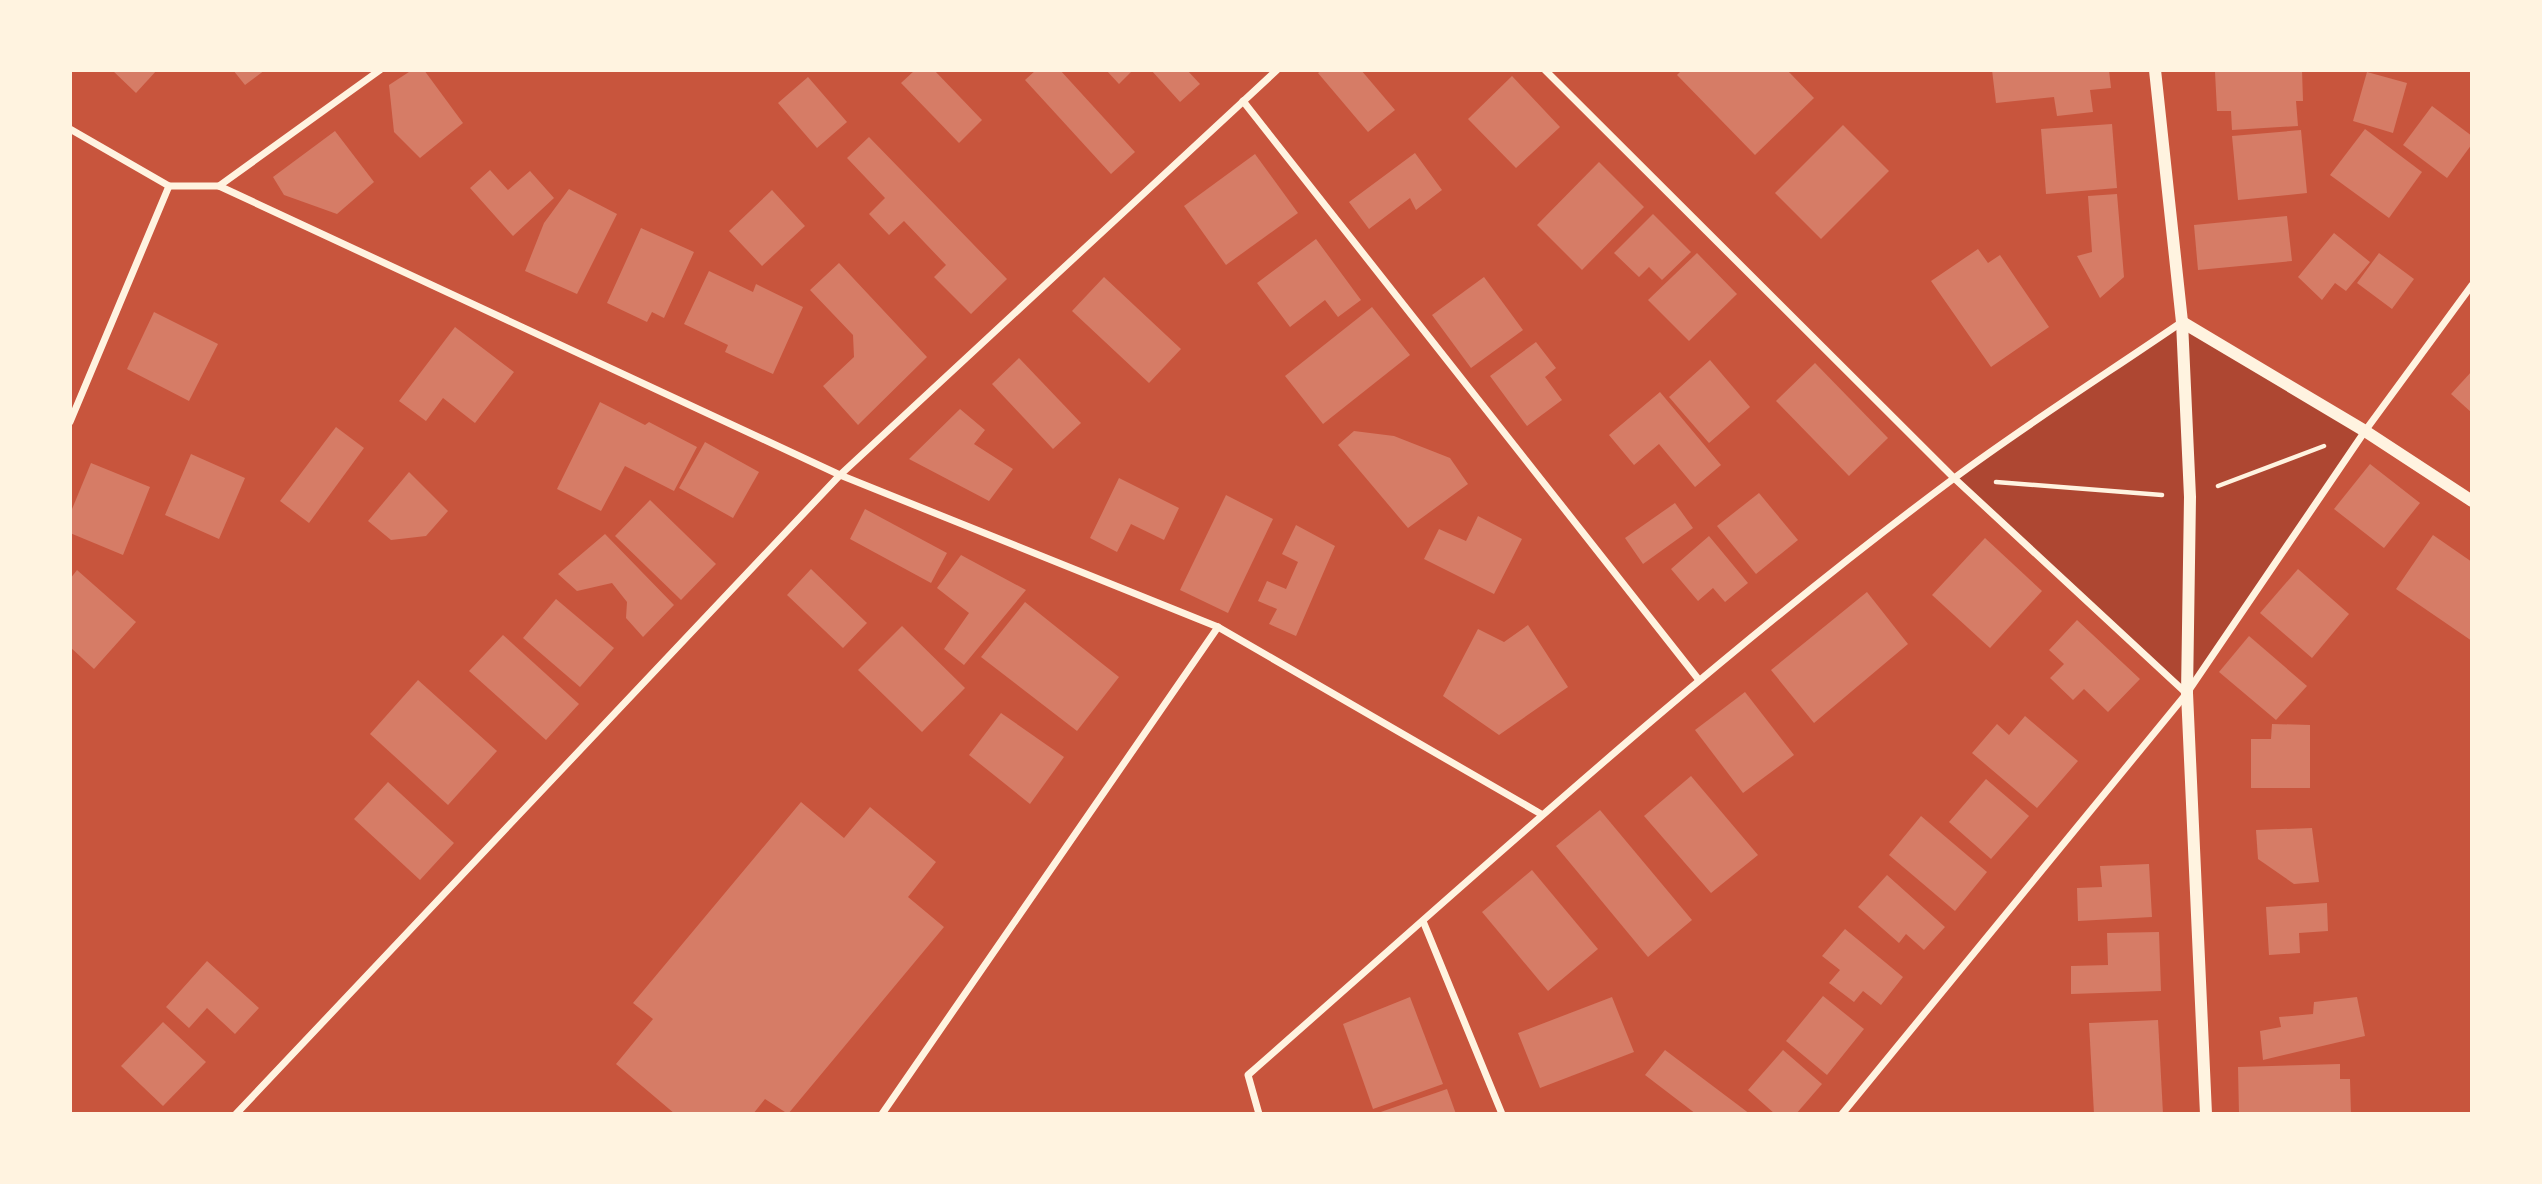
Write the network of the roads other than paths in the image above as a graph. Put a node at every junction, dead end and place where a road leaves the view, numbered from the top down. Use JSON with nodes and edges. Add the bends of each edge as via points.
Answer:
{"nodes":[{"id":1,"x":380,"y":70,"type":"edge"},
{"id":2,"x":1277,"y":70,"type":"edge"},
{"id":3,"x":1545,"y":70,"type":"edge"},
{"id":4,"x":2155,"y":70,"type":"edge"},
{"id":5,"x":1243,"y":102,"type":"junction"},
{"id":6,"x":70,"y":129,"type":"edge"},
{"id":7,"x":169,"y":186,"type":"junction"},
{"id":8,"x":219,"y":186,"type":"junction"},
{"id":9,"x":2472,"y":285,"type":"edge"},
{"id":10,"x":2182,"y":322,"type":"junction"},
{"id":11,"x":70,"y":422,"type":"edge"},
{"id":12,"x":2365,"y":431,"type":"junction"},
{"id":13,"x":840,"y":475,"type":"junction"},
{"id":14,"x":1954,"y":478,"type":"junction"},
{"id":15,"x":2472,"y":501,"type":"edge"},
{"id":16,"x":1218,"y":627,"type":"junction"},
{"id":17,"x":1699,"y":680,"type":"junction"},
{"id":18,"x":2187,"y":693,"type":"junction"},
{"id":19,"x":1541,"y":814,"type":"junction"},
{"id":20,"x":1423,"y":921,"type":"junction"},
{"id":21,"x":236,"y":1114,"type":"edge"},
{"id":22,"x":882,"y":1114,"type":"edge"},
{"id":23,"x":1259,"y":1114,"type":"edge"},
{"id":24,"x":1502,"y":1114,"type":"edge"},
{"id":25,"x":1842,"y":1114,"type":"edge"},
{"id":26,"x":2206,"y":1114,"type":"edge"}],
"edges":[{"from":1,"to":8,"type":"street"},
{"from":2,"to":5,"type":"street"},
{"from":3,"to":14,"type":"street"},
{"from":4,"to":10,"type":"street"},
{"from":5,"to":13,"type":"street"},
{"from":5,"to":17,"type":"street"},
{"from":6,"to":7,"type":"street"},
{"from":7,"to":8,"type":"street"},
{"from":7,"to":11,"type":"street"},
{"from":8,"to":13,"type":"street"},
{"from":9,"to":12,"type":"street"},
{"from":10,"to":12,"type":"street"},
{"from":10,"to":14,"type":"street"},
{"from":10,"to":18,"type":"street","via":[[2190,497]]},
{"from":12,"to":15,"type":"street"},
{"from":12,"to":18,"type":"street"},
{"from":13,"to":16,"type":"street"},
{"from":13,"to":21,"type":"street"},
{"from":14,"to":17,"type":"street"},
{"from":14,"to":18,"type":"street"},
{"from":16,"to":19,"type":"street"},
{"from":16,"to":22,"type":"street"},
{"from":17,"to":19,"type":"street"},
{"from":18,"to":25,"type":"street"},
{"from":18,"to":26,"type":"street"},
{"from":19,"to":20,"type":"street"},
{"from":20,"to":23,"type":"street","via":[[1248,1075]]},
{"from":20,"to":24,"type":"street"}]}
